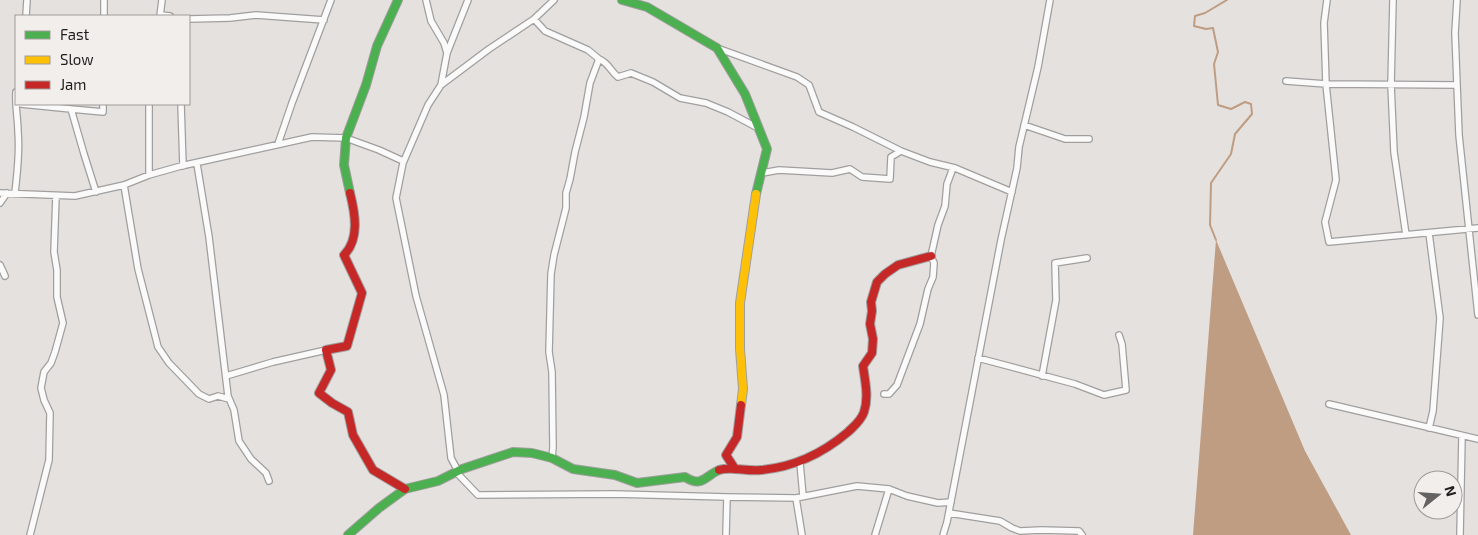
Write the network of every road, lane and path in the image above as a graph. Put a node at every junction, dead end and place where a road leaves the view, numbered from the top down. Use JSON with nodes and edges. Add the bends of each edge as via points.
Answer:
{"nodes":[{"id":1,"x":27,"y":0,"type":"edge"},
{"id":2,"x":104,"y":0,"type":"edge"},
{"id":3,"x":162,"y":0,"type":"edge"},
{"id":4,"x":331,"y":0,"type":"edge"},
{"id":5,"x":398,"y":0,"type":"edge"},
{"id":6,"x":426,"y":0,"type":"edge"},
{"id":7,"x":468,"y":0,"type":"edge"},
{"id":8,"x":554,"y":0,"type":"edge"},
{"id":9,"x":622,"y":0,"type":"edge"},
{"id":10,"x":1050,"y":0,"type":"edge"},
{"id":11,"x":1327,"y":0,"type":"edge"},
{"id":12,"x":1393,"y":0,"type":"edge"},
{"id":13,"x":1457,"y":0,"type":"edge"},
{"id":14,"x":26,"y":15,"type":"edge"},
{"id":15,"x":104,"y":15,"type":"edge"},
{"id":16,"x":160,"y":15,"type":"edge"},
{"id":17,"x":190,"y":19,"type":"edge"},
{"id":18,"x":534,"y":19,"type":"junction"},
{"id":19,"x":324,"y":20,"type":"junction"},
{"id":20,"x":717,"y":48,"type":"junction"},
{"id":21,"x":447,"y":53,"type":"junction"},
{"id":22,"x":599,"y":58,"type":"junction"},
{"id":23,"x":1286,"y":81,"type":"dead end"},
{"id":24,"x":1326,"y":84,"type":"junction"},
{"id":25,"x":1457,"y":84,"type":"junction"},
{"id":26,"x":441,"y":85,"type":"junction"},
{"id":27,"x":1390,"y":85,"type":"junction"},
{"id":28,"x":16,"y":105,"type":"edge"},
{"id":29,"x":31,"y":105,"type":"edge"},
{"id":30,"x":103,"y":105,"type":"edge"},
{"id":31,"x":149,"y":105,"type":"edge"},
{"id":32,"x":181,"y":105,"type":"edge"},
{"id":33,"x":72,"y":109,"type":"junction"},
{"id":34,"x":1024,"y":125,"type":"junction"},
{"id":35,"x":758,"y":128,"type":"junction"},
{"id":36,"x":346,"y":138,"type":"junction"},
{"id":37,"x":1088,"y":139,"type":"dead end"},
{"id":38,"x":278,"y":144,"type":"junction"},
{"id":39,"x":901,"y":151,"type":"junction"},
{"id":40,"x":403,"y":161,"type":"junction"},
{"id":41,"x":197,"y":164,"type":"junction"},
{"id":42,"x":183,"y":166,"type":"junction"},
{"id":43,"x":953,"y":168,"type":"junction"},
{"id":44,"x":762,"y":173,"type":"junction"},
{"id":45,"x":149,"y":175,"type":"junction"},
{"id":46,"x":124,"y":185,"type":"junction"},
{"id":47,"x":96,"y":192,"type":"junction"},
{"id":48,"x":1012,"y":192,"type":"junction"},
{"id":49,"x":0,"y":193,"type":"edge"},
{"id":50,"x":7,"y":193,"type":"junction"},
{"id":51,"x":15,"y":193,"type":"junction"},
{"id":52,"x":56,"y":196,"type":"junction"},
{"id":53,"x":0,"y":203,"type":"edge"},
{"id":54,"x":1478,"y":228,"type":"edge"},
{"id":55,"x":1470,"y":229,"type":"junction"},
{"id":56,"x":1429,"y":233,"type":"junction"},
{"id":57,"x":1406,"y":235,"type":"junction"},
{"id":58,"x":931,"y":256,"type":"junction"},
{"id":59,"x":1087,"y":258,"type":"dead end"},
{"id":60,"x":0,"y":265,"type":"edge"},
{"id":61,"x":5,"y":276,"type":"dead end"},
{"id":62,"x":1478,"y":315,"type":"edge"},
{"id":63,"x":1119,"y":335,"type":"dead end"},
{"id":64,"x":326,"y":350,"type":"junction"},
{"id":65,"x":978,"y":358,"type":"junction"},
{"id":66,"x":226,"y":376,"type":"junction"},
{"id":67,"x":1042,"y":376,"type":"junction"},
{"id":68,"x":884,"y":394,"type":"dead end"},
{"id":69,"x":229,"y":399,"type":"junction"},
{"id":70,"x":1329,"y":404,"type":"dead end"},
{"id":71,"x":1429,"y":428,"type":"junction"},
{"id":72,"x":1462,"y":436,"type":"junction"},
{"id":73,"x":1478,"y":438,"type":"edge"},
{"id":74,"x":552,"y":458,"type":"junction"},
{"id":75,"x":800,"y":463,"type":"junction"},
{"id":76,"x":735,"y":469,"type":"junction"},
{"id":77,"x":457,"y":471,"type":"junction"},
{"id":78,"x":269,"y":481,"type":"dead end"},
{"id":79,"x":405,"y":489,"type":"junction"},
{"id":80,"x":889,"y":489,"type":"junction"},
{"id":81,"x":803,"y":496,"type":"junction"},
{"id":82,"x":727,"y":497,"type":"junction"},
{"id":83,"x":796,"y":498,"type":"junction"},
{"id":84,"x":951,"y":502,"type":"junction"},
{"id":85,"x":949,"y":512,"type":"junction"},
{"id":86,"x":30,"y":535,"type":"edge"},
{"id":87,"x":348,"y":535,"type":"edge"},
{"id":88,"x":726,"y":535,"type":"edge"},
{"id":89,"x":802,"y":535,"type":"edge"},
{"id":90,"x":875,"y":535,"type":"edge"},
{"id":91,"x":943,"y":535,"type":"edge"},
{"id":92,"x":1082,"y":535,"type":"edge"},
{"id":93,"x":1460,"y":535,"type":"edge"}],
"edges":[{"from":1,"to":14,"type":"street"},
{"from":2,"to":15,"type":"street"},
{"from":3,"to":16,"type":"street"},
{"from":4,"to":19,"type":"street"},
{"from":5,"to":36,"type":"street","via":[[377,46]]},
{"from":6,"to":21,"type":"street","via":[[433,25]]},
{"from":7,"to":21,"type":"street"},
{"from":8,"to":18,"type":"street"},
{"from":9,"to":20,"type":"street","via":[[647,7]]},
{"from":10,"to":34,"type":"street"},
{"from":11,"to":24,"type":"street","via":[[1324,23]]},
{"from":12,"to":27,"type":"street"},
{"from":13,"to":25,"type":"street"},
{"from":17,"to":19,"type":"street","via":[[256,14]]},
{"from":18,"to":22,"type":"street","via":[[545,31]]},
{"from":18,"to":26,"type":"street"},
{"from":19,"to":38,"type":"street"},
{"from":20,"to":35,"type":"street","via":[[745,94]]},
{"from":20,"to":39,"type":"street","via":[[797,77],[809,85],[819,112]]},
{"from":21,"to":26,"type":"street"},
{"from":22,"to":35,"type":"street","via":[[618,77],[631,73],[680,98],[706,103]]},
{"from":22,"to":74,"type":"street","via":[[590,83],[551,274]]},
{"from":23,"to":24,"type":"street"},
{"from":24,"to":27,"type":"street"},
{"from":24,"to":57,"type":"street","via":[[1336,180],[1325,222],[1329,242]]},
{"from":25,"to":27,"type":"street"},
{"from":25,"to":55,"type":"street","via":[[1459,135]]},
{"from":26,"to":40,"type":"street","via":[[428,105]]},
{"from":27,"to":57,"type":"street","via":[[1394,152]]},
{"from":28,"to":51,"type":"street","via":[[19,157]]},
{"from":29,"to":33,"type":"street"},
{"from":30,"to":33,"type":"street","via":[[103,112]]},
{"from":31,"to":45,"type":"street"},
{"from":32,"to":42,"type":"street"},
{"from":33,"to":47,"type":"street"},
{"from":34,"to":37,"type":"street","via":[[1065,139]]},
{"from":34,"to":48,"type":"street"},
{"from":35,"to":44,"type":"street","via":[[767,149]]},
{"from":36,"to":38,"type":"street","via":[[312,136]]},
{"from":36,"to":40,"type":"street"},
{"from":36,"to":64,"type":"street","via":[[344,165],[355,213],[354,235],[350,249],[344,255],[362,293],[347,346]]},
{"from":38,"to":41,"type":"street"},
{"from":39,"to":43,"type":"street"},
{"from":39,"to":44,"type":"street","via":[[891,157],[890,179],[862,177],[850,169],[832,173],[779,170]]},
{"from":40,"to":77,"type":"street","via":[[396,198],[416,296],[444,395],[451,458]]},
{"from":41,"to":42,"type":"street"},
{"from":41,"to":66,"type":"street"},
{"from":42,"to":45,"type":"street"},
{"from":43,"to":48,"type":"street"},
{"from":43,"to":58,"type":"street"},
{"from":44,"to":76,"type":"street","via":[[740,303],[742,389],[737,437],[726,455]]},
{"from":45,"to":46,"type":"street"},
{"from":46,"to":47,"type":"street"},
{"from":46,"to":69,"type":"street","via":[[138,269],[158,347],[199,394]]},
{"from":47,"to":52,"type":"street"},
{"from":48,"to":65,"type":"street"},
{"from":49,"to":50,"type":"street"},
{"from":50,"to":51,"type":"street"},
{"from":50,"to":53,"type":"street"},
{"from":51,"to":52,"type":"street"},
{"from":52,"to":86,"type":"street","via":[[56,297],[63,323],[51,363],[42,379],[41,388],[50,413],[50,449]]},
{"from":54,"to":55,"type":"street"},
{"from":55,"to":56,"type":"street"},
{"from":55,"to":62,"type":"street"},
{"from":56,"to":57,"type":"street"},
{"from":56,"to":71,"type":"street","via":[[1440,318]]},
{"from":58,"to":68,"type":"street","via":[[934,263],[932,278],[920,324],[896,385],[889,394]]},
{"from":58,"to":75,"type":"street","via":[[898,265],[878,282],[871,302],[872,352],[863,366],[866,384],[863,415],[837,442],[816,457]]},
{"from":59,"to":67,"type":"street","via":[[1056,263],[1056,300]]},
{"from":60,"to":61,"type":"street"},
{"from":63,"to":67,"type":"street","via":[[1125,362],[1126,390],[1104,395]]},
{"from":64,"to":66,"type":"street"},
{"from":64,"to":79,"type":"street","via":[[331,370],[319,393],[348,412],[353,435],[373,470]]},
{"from":65,"to":67,"type":"street"},
{"from":65,"to":84,"type":"street"},
{"from":66,"to":69,"type":"street"},
{"from":69,"to":78,"type":"street","via":[[234,410],[238,441],[266,473]]},
{"from":70,"to":71,"type":"street"},
{"from":71,"to":72,"type":"street"},
{"from":72,"to":73,"type":"street"},
{"from":72,"to":93,"type":"street"},
{"from":74,"to":76,"type":"street","via":[[573,469],[616,475],[637,483],[684,477],[691,482],[700,482],[719,469]]},
{"from":74,"to":77,"type":"street","via":[[513,452]]},
{"from":75,"to":76,"type":"street","via":[[775,469]]},
{"from":75,"to":81,"type":"street"},
{"from":77,"to":79,"type":"street","via":[[438,482]]},
{"from":77,"to":82,"type":"street","via":[[478,495]]},
{"from":79,"to":87,"type":"street"},
{"from":80,"to":81,"type":"street","via":[[858,486]]},
{"from":80,"to":84,"type":"street","via":[[907,496]]},
{"from":80,"to":90,"type":"street"},
{"from":81,"to":83,"type":"street"},
{"from":82,"to":83,"type":"street"},
{"from":82,"to":88,"type":"street"},
{"from":83,"to":89,"type":"street"},
{"from":84,"to":85,"type":"street"},
{"from":85,"to":91,"type":"street"},
{"from":85,"to":92,"type":"street","via":[[1000,521],[1020,530],[1079,532]]}]}
